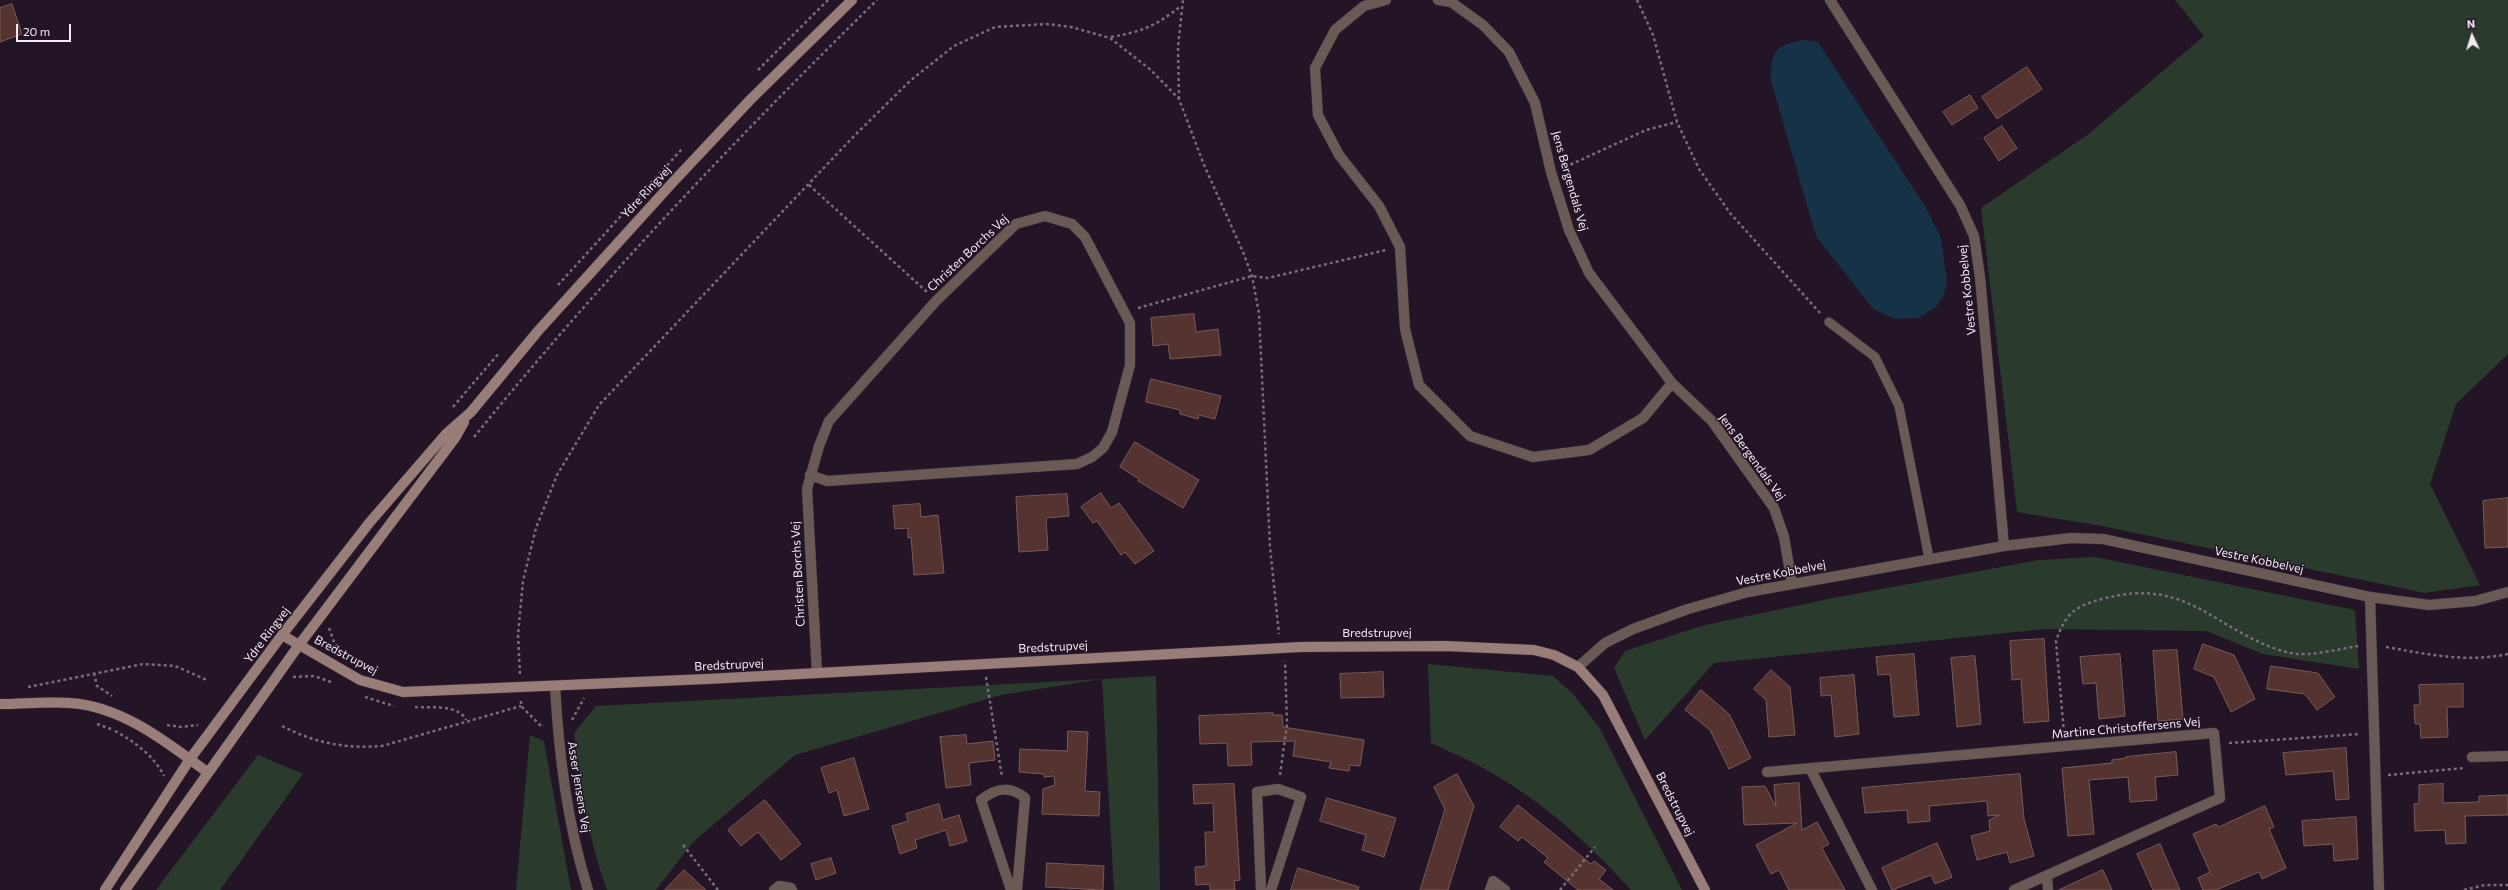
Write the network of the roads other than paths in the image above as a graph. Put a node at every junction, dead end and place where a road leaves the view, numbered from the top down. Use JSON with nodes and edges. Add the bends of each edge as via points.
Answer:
{"nodes":[{"id":1,"x":852,"y":0,"type":"edge"},
{"id":2,"x":1386,"y":0,"type":"edge"},
{"id":3,"x":1438,"y":0,"type":"edge"},
{"id":4,"x":1830,"y":0,"type":"edge"},
{"id":5,"x":1829,"y":322,"type":"road end"},
{"id":6,"x":1672,"y":383,"type":"junction"},
{"id":7,"x":471,"y":412,"type":"junction"},
{"id":8,"x":810,"y":475,"type":"junction"},
{"id":9,"x":2004,"y":546,"type":"junction"},
{"id":10,"x":1929,"y":558,"type":"junction"},
{"id":11,"x":1792,"y":584,"type":"junction"},
{"id":12,"x":2508,"y":592,"type":"edge"},
{"id":13,"x":2370,"y":597,"type":"junction"},
{"id":14,"x":282,"y":635,"type":"junction"},
{"id":15,"x":299,"y":645,"type":"junction"},
{"id":16,"x":1578,"y":667,"type":"junction"},
{"id":17,"x":816,"y":673,"type":"junction"},
{"id":18,"x":555,"y":686,"type":"junction"},
{"id":19,"x":0,"y":704,"type":"edge"},
{"id":20,"x":2472,"y":756,"type":"road end"},
{"id":21,"x":2508,"y":756,"type":"edge"},
{"id":22,"x":190,"y":759,"type":"junction"},
{"id":23,"x":1810,"y":768,"type":"junction"},
{"id":24,"x":207,"y":772,"type":"junction"},
{"id":25,"x":1767,"y":772,"type":"dead end"},
{"id":26,"x":2047,"y":876,"type":"junction"},
{"id":27,"x":105,"y":890,"type":"edge"},
{"id":28,"x":125,"y":890,"type":"edge"},
{"id":29,"x":588,"y":890,"type":"edge"},
{"id":30,"x":774,"y":890,"type":"edge"},
{"id":31,"x":792,"y":890,"type":"edge"},
{"id":32,"x":1010,"y":890,"type":"edge"},
{"id":33,"x":1017,"y":890,"type":"edge"},
{"id":34,"x":1261,"y":890,"type":"edge"},
{"id":35,"x":1271,"y":890,"type":"edge"},
{"id":36,"x":1490,"y":890,"type":"edge"},
{"id":37,"x":1505,"y":890,"type":"edge"},
{"id":38,"x":1705,"y":890,"type":"edge"},
{"id":39,"x":1872,"y":890,"type":"edge"},
{"id":40,"x":2014,"y":890,"type":"edge"},
{"id":41,"x":2048,"y":890,"type":"edge"},
{"id":42,"x":2379,"y":890,"type":"edge"}],
"edges":[{"from":1,"to":7,"type":"street","name":"Ydre Ringvej","via":[[751,99],[673,182],[538,331]]},
{"from":2,"to":6,"type":"street","via":[[1364,6],[1335,30],[1315,68],[1318,115],[1339,155],[1379,206],[1400,247],[1405,329],[1419,385],[1470,436],[1533,457],[1589,450],[1643,418]]},
{"from":3,"to":6,"type":"street","name":"Jens Bergendals Vej","via":[[1451,2],[1483,25],[1509,52],[1535,103],[1551,172],[1569,230],[1589,273]]},
{"from":4,"to":9,"type":"street","name":"Vestre Kobbelvej","via":[[1960,205],[1974,236],[1980,277]]},
{"from":5,"to":10,"type":"lane","via":[[1875,357],[1899,406]]},
{"from":6,"to":11,"type":"street","name":"Jens Bergendals Vej","via":[[1712,422],[1774,508],[1784,537]]},
{"from":7,"to":14,"type":"street","name":"Ydre Ringvej","via":[[446,434],[370,522]]},
{"from":7,"to":15,"type":"street","name":"Ydre Ringvej","via":[[455,438]]},
{"from":8,"to":8,"type":"street","name":"Christen Borchs Vej","via":[[827,481],[1077,464],[1092,458],[1103,448],[1112,432],[1130,365],[1131,337],[1125,312],[1085,237],[1072,224],[1045,216],[1016,224],[936,301],[829,421]]},
{"from":8,"to":17,"type":"street","name":"Christen Borchs Vej","via":[[807,489]]},
{"from":9,"to":10,"type":"street","name":"Vestre Kobbelvej"},
{"from":9,"to":13,"type":"street","name":"Vestre Kobbelvej","via":[[2071,538],[2103,539]]},
{"from":10,"to":11,"type":"street","name":"Vestre Kobbelvej"},
{"from":11,"to":16,"type":"street","name":"Vestre Kobbelvej","via":[[1748,592],[1688,609],[1633,629],[1605,643]]},
{"from":12,"to":13,"type":"street","name":"Vestre Kobbelvej","via":[[2475,601],[2429,605]]},
{"from":13,"to":42,"type":"street"},
{"from":14,"to":15,"type":"street","name":"Bredstrupvej"},
{"from":14,"to":22,"type":"street","name":"Ydre Ringvej"},
{"from":15,"to":18,"type":"street","name":"Bredstrupvej","via":[[360,680],[403,692]]},
{"from":15,"to":24,"type":"street","name":"Ydre Ringvej"},
{"from":16,"to":17,"type":"street","name":"Bredstrupvej","via":[[1554,655],[1534,650],[1445,646],[1308,647]]},
{"from":16,"to":38,"type":"street","name":"Bredstrupvej","via":[[1591,679],[1615,714]]},
{"from":17,"to":18,"type":"street","name":"Bredstrupvej"},
{"from":18,"to":29,"type":"street","name":"Asser Jensens Vej","via":[[568,816]]},
{"from":19,"to":22,"type":"street","via":[[70,703],[96,707],[118,715]]},
{"from":20,"to":21,"type":"street"},
{"from":22,"to":24,"type":"street"},
{"from":22,"to":27,"type":"street","name":"Ydre Ringvej"},
{"from":23,"to":25,"type":"street","name":"Martine Christoffersens Vej"},
{"from":23,"to":26,"type":"street","name":"Martine Christoffersens Vej","via":[[2214,733],[2220,798]]},
{"from":23,"to":39,"type":"street"},
{"from":24,"to":28,"type":"street","name":"Ydre Ringvej"},
{"from":26,"to":40,"type":"street"},
{"from":26,"to":41,"type":"street"},
{"from":30,"to":31,"type":"street","via":[[779,886]]},
{"from":32,"to":33,"type":"street","via":[[981,800],[992,792],[1004,789],[1016,790],[1025,798]]},
{"from":34,"to":35,"type":"street","via":[[1257,792],[1278,789],[1301,797]]},
{"from":36,"to":37,"type":"street","via":[[1493,881]]}]}
